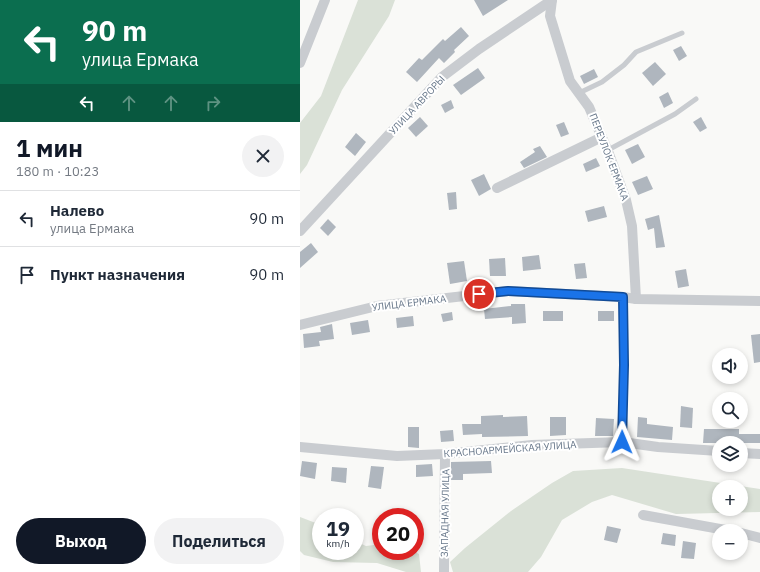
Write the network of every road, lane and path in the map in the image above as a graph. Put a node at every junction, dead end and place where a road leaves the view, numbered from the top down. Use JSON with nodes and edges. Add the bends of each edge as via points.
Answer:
{"nodes":[{"id":1,"x":326,"y":0,"type":"edge"},
{"id":2,"x":552,"y":0,"type":"edge"},
{"id":3,"x":682,"y":33,"type":"dead end"},
{"id":4,"x":300,"y":62,"type":"edge"},
{"id":5,"x":579,"y":93,"type":"junction"},
{"id":6,"x":696,"y":99,"type":"dead end"},
{"id":7,"x":602,"y":137,"type":"junction"},
{"id":8,"x":608,"y":150,"type":"junction"},
{"id":9,"x":497,"y":188,"type":"dead end"},
{"id":10,"x":300,"y":231,"type":"edge"},
{"id":11,"x":623,"y":297,"type":"junction"},
{"id":12,"x":636,"y":299,"type":"junction"},
{"id":13,"x":760,"y":302,"type":"edge"},
{"id":14,"x":300,"y":325,"type":"edge"},
{"id":15,"x":622,"y":442,"type":"junction"},
{"id":16,"x":300,"y":447,"type":"edge"},
{"id":17,"x":712,"y":451,"type":"edge"},
{"id":18,"x":748,"y":453,"type":"edge"},
{"id":19,"x":445,"y":454,"type":"junction"},
{"id":20,"x":760,"y":454,"type":"edge"},
{"id":21,"x":643,"y":515,"type":"dead end"},
{"id":22,"x":712,"y":528,"type":"edge"},
{"id":23,"x":748,"y":535,"type":"edge"},
{"id":24,"x":760,"y":538,"type":"edge"},
{"id":25,"x":444,"y":572,"type":"edge"}],
"edges":[{"from":1,"to":4,"type":"street"},
{"from":2,"to":5,"type":"street","name":"ПЕРЕУЛОК ЕРМАКА","via":[[550,16],[570,81]]},
{"from":2,"to":10,"type":"street","name":"УЛИЦА АВРОРЫ","via":[[442,77]]},
{"from":3,"to":5,"type":"lane","via":[[636,52],[602,82]]},
{"from":5,"to":7,"type":"street","name":"ПЕРЕУЛОК ЕРМАКА"},
{"from":6,"to":8,"type":"lane","via":[[676,114]]},
{"from":7,"to":8,"type":"street","name":"ПЕРЕУЛОК ЕРМАКА"},
{"from":7,"to":9,"type":"street"},
{"from":8,"to":12,"type":"street","name":"ПЕРЕУЛОК ЕРМАКА","via":[[626,200],[632,226]]},
{"from":11,"to":12,"type":"street","name":"УЛИЦА ЕРМАКА"},
{"from":11,"to":14,"type":"street","name":"УЛИЦА ЕРМАКА","via":[[508,291],[378,306]]},
{"from":11,"to":15,"type":"lane"},
{"from":12,"to":13,"type":"street","name":"УЛИЦА ЕРМАКА"},
{"from":15,"to":17,"type":"street","name":"КРАСНОАРМЕЙСКАЯ УЛИЦА"},
{"from":15,"to":19,"type":"street","name":"КРАСНОАРМЕЙСКАЯ УЛИЦА","via":[[532,445]]},
{"from":16,"to":19,"type":"street","name":"КРАСНОАРМЕЙСКАЯ УЛИЦА","via":[[397,456]]},
{"from":18,"to":20,"type":"street"},
{"from":19,"to":25,"type":"street","name":"ЗАПАДНАЯ УЛИЦА"},
{"from":21,"to":22,"type":"street"},
{"from":23,"to":24,"type":"street"}]}
